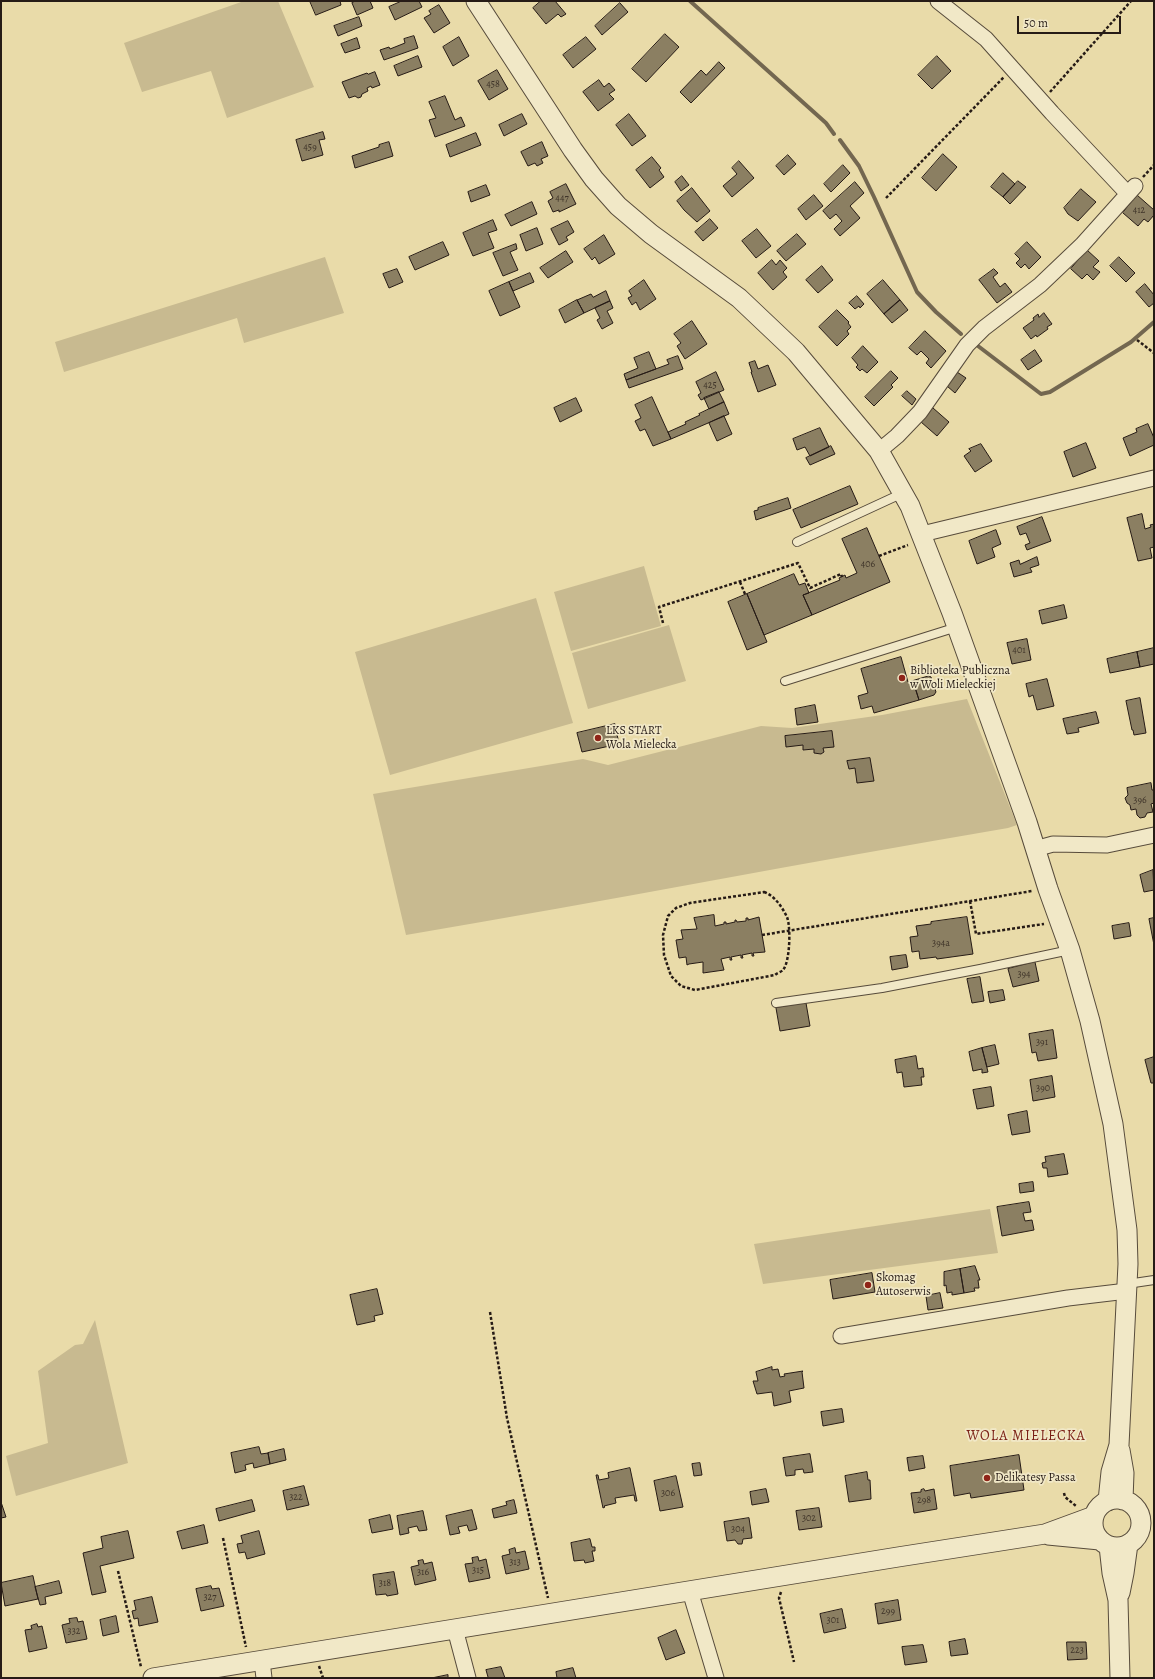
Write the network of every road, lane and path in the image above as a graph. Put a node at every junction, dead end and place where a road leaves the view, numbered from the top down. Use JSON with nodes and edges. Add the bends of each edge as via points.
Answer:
{"nodes":[{"id":1,"x":476,"y":1,"type":"edge"},
{"id":2,"x":938,"y":1,"type":"edge"},
{"id":3,"x":1132,"y":1,"type":"edge"},
{"id":4,"x":1012,"y":69,"type":"junction"},
{"id":5,"x":1042,"y":101,"type":"junction"},
{"id":6,"x":886,"y":198,"type":"dead end"},
{"id":7,"x":1137,"y":340,"type":"dead end"},
{"id":8,"x":1154,"y":353,"type":"edge"},
{"id":9,"x":879,"y":450,"type":"junction"},
{"id":10,"x":1154,"y":478,"type":"edge"},
{"id":11,"x":903,"y":493,"type":"junction"},
{"id":12,"x":916,"y":539,"type":"junction"},
{"id":13,"x":797,"y":542,"type":"dead end"},
{"id":14,"x":879,"y":556,"type":"dead end"},
{"id":15,"x":842,"y":577,"type":"dead end"},
{"id":16,"x":740,"y":582,"type":"junction"},
{"id":17,"x":745,"y":594,"type":"dead end"},
{"id":18,"x":662,"y":623,"type":"dead end"},
{"id":19,"x":957,"y":627,"type":"junction"},
{"id":20,"x":785,"y":681,"type":"dead end"},
{"id":21,"x":1154,"y":835,"type":"edge"},
{"id":22,"x":1035,"y":848,"type":"junction"},
{"id":23,"x":1032,"y":891,"type":"dead end"},
{"id":24,"x":970,"y":901,"type":"junction"},
{"id":25,"x":1044,"y":924,"type":"dead end"},
{"id":26,"x":789,"y":930,"type":"junction"},
{"id":27,"x":762,"y":935,"type":"dead end"},
{"id":28,"x":1070,"y":950,"type":"junction"},
{"id":29,"x":776,"y":1003,"type":"dead end"},
{"id":30,"x":1154,"y":1280,"type":"edge"},
{"id":31,"x":1127,"y":1287,"type":"junction"},
{"id":32,"x":490,"y":1312,"type":"dead end"},
{"id":33,"x":841,"y":1336,"type":"dead end"},
{"id":34,"x":1064,"y":1493,"type":"dead end"},
{"id":35,"x":1086,"y":1512,"type":"junction"},
{"id":36,"x":1136,"y":1512,"type":"edge"},
{"id":37,"x":1045,"y":1534,"type":"junction"},
{"id":38,"x":223,"y":1538,"type":"dead end"},
{"id":39,"x":1104,"y":1543,"type":"junction"},
{"id":40,"x":1128,"y":1544,"type":"junction"},
{"id":41,"x":118,"y":1571,"type":"dead end"},
{"id":42,"x":784,"y":1576,"type":"junction"},
{"id":43,"x":690,"y":1591,"type":"junction"},
{"id":44,"x":1118,"y":1600,"type":"junction"},
{"id":45,"x":548,"y":1613,"type":"junction"},
{"id":46,"x":455,"y":1629,"type":"junction"},
{"id":47,"x":794,"y":1662,"type":"dead end"},
{"id":48,"x":259,"y":1667,"type":"edge"},
{"id":49,"x":147,"y":1674,"type":"edge"},
{"id":50,"x":468,"y":1678,"type":"edge"},
{"id":51,"x":716,"y":1678,"type":"edge"},
{"id":52,"x":1120,"y":1678,"type":"edge"}],
"edges":[{"from":1,"to":9,"type":"street","via":[[573,150],[618,206],[651,234],[739,298],[767,323],[796,352]]},
{"from":2,"to":4,"type":"street","via":[[986,39]]},
{"from":3,"to":5,"type":"path"},
{"from":4,"to":5,"type":"street"},
{"from":4,"to":6,"type":"path"},
{"from":5,"to":9,"type":"street","via":[[1132,190],[1050,276],[984,328],[967,345],[920,412]]},
{"from":7,"to":8,"type":"path"},
{"from":9,"to":11,"type":"street"},
{"from":10,"to":12,"type":"street"},
{"from":11,"to":12,"type":"street"},
{"from":11,"to":13,"type":"lane"},
{"from":12,"to":14,"type":"path"},
{"from":12,"to":19,"type":"street"},
{"from":15,"to":16,"type":"path","via":[[841,574],[810,588],[798,563]]},
{"from":16,"to":17,"type":"path"},
{"from":16,"to":18,"type":"path","via":[[659,607]]},
{"from":19,"to":20,"type":"lane"},
{"from":19,"to":22,"type":"street"},
{"from":21,"to":22,"type":"street","via":[[1107,845],[1053,844]]},
{"from":22,"to":28,"type":"street"},
{"from":23,"to":24,"type":"path"},
{"from":24,"to":25,"type":"path","via":[[976,934]]},
{"from":24,"to":26,"type":"path"},
{"from":26,"to":26,"type":"path","via":[[787,962],[783,971],[775,975],[694,990],[681,986],[671,976],[664,955],[663,935],[668,916],[676,908],[690,903],[764,892],[772,895],[780,906],[787,918]]},
{"from":26,"to":27,"type":"path"},
{"from":28,"to":29,"type":"lane","via":[[882,988]]},
{"from":28,"to":31,"type":"street","via":[[1090,1021],[1113,1124],[1127,1230]]},
{"from":30,"to":31,"type":"lane"},
{"from":31,"to":33,"type":"street"},
{"from":31,"to":36,"type":"street","via":[[1119,1445],[1124,1474]]},
{"from":32,"to":45,"type":"path","via":[[507,1418],[548,1598]]},
{"from":34,"to":35,"type":"path","via":[[1065,1497]]},
{"from":35,"to":36,"type":"street","via":[[1100,1506]]},
{"from":35,"to":37,"type":"street"},
{"from":35,"to":39,"type":"street"},
{"from":36,"to":40,"type":"street","via":[[1135,1538]]},
{"from":37,"to":39,"type":"street"},
{"from":37,"to":42,"type":"street"},
{"from":38,"to":48,"type":"path"},
{"from":39,"to":40,"type":"street","via":[[1118,1547]]},
{"from":39,"to":44,"type":"street"},
{"from":40,"to":44,"type":"street"},
{"from":41,"to":49,"type":"path"},
{"from":42,"to":43,"type":"street"},
{"from":42,"to":47,"type":"path","via":[[779,1598]]},
{"from":43,"to":45,"type":"street"},
{"from":43,"to":51,"type":"street"},
{"from":44,"to":52,"type":"street"},
{"from":45,"to":46,"type":"street"},
{"from":46,"to":48,"type":"street"},
{"from":46,"to":50,"type":"street"},
{"from":48,"to":49,"type":"street"}]}
